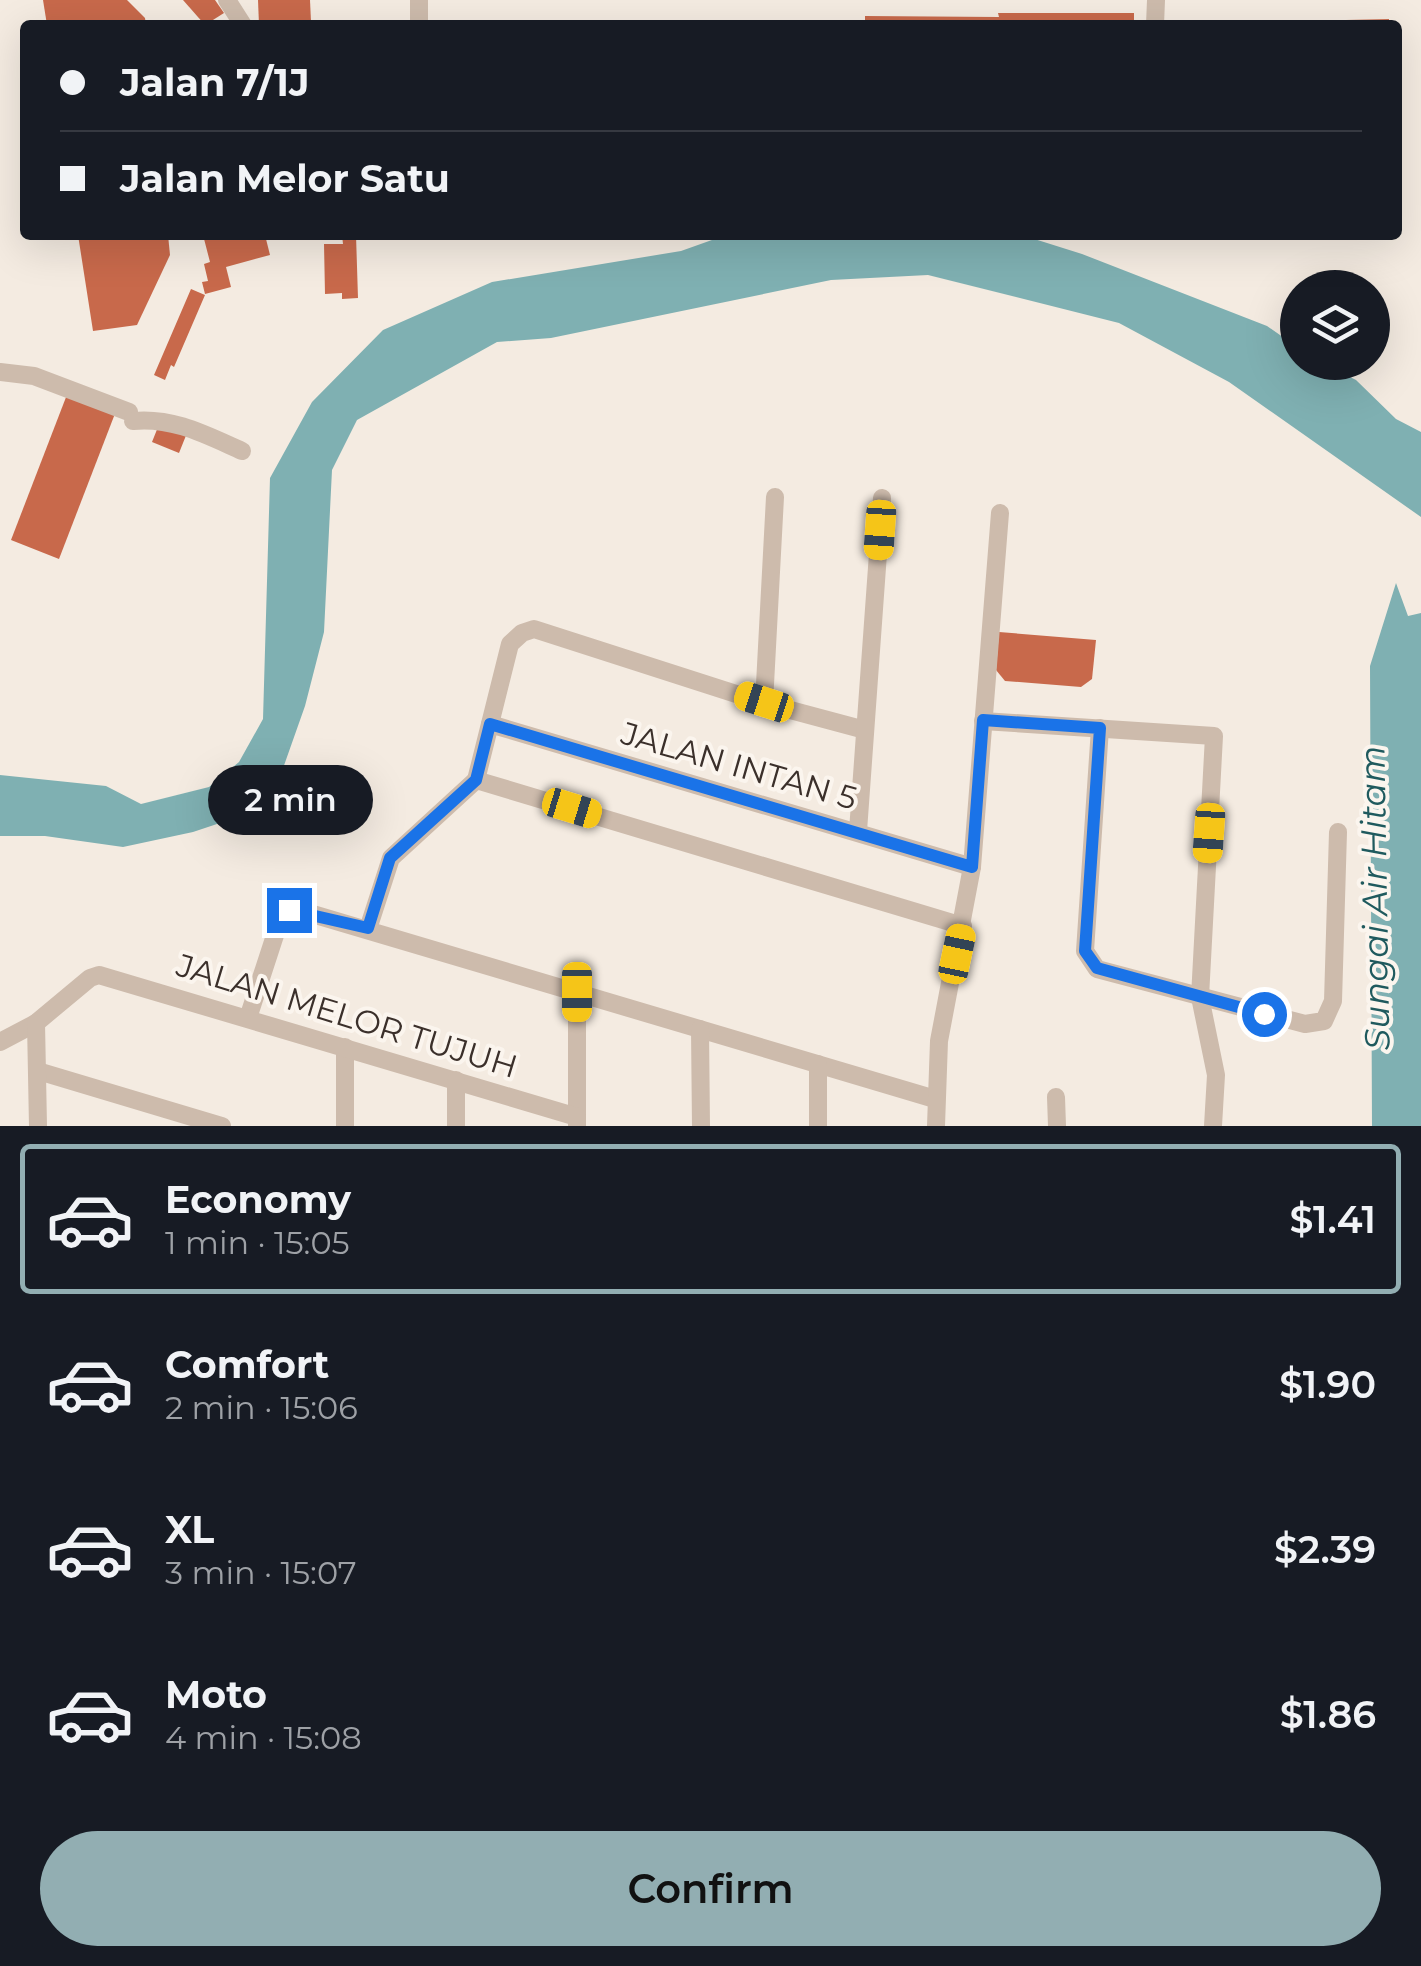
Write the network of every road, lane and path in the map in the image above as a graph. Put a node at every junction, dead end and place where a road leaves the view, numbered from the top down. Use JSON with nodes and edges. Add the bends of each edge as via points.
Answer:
{"nodes":[{"id":1,"x":0,"y":372,"type":"edge"},
{"id":2,"x":242,"y":450,"type":"dead end"},
{"id":3,"x":775,"y":497,"type":"dead end"},
{"id":4,"x":882,"y":498,"type":"dead end"},
{"id":5,"x":1000,"y":513,"type":"dead end"},
{"id":6,"x":764,"y":702,"type":"junction"},
{"id":7,"x":983,"y":720,"type":"junction"},
{"id":8,"x":490,"y":724,"type":"junction"},
{"id":9,"x":1100,"y":728,"type":"junction"},
{"id":10,"x":865,"y":730,"type":"junction"},
{"id":11,"x":476,"y":780,"type":"junction"},
{"id":12,"x":858,"y":831,"type":"junction"},
{"id":13,"x":1338,"y":832,"type":"dead end"},
{"id":14,"x":972,"y":867,"type":"junction"},
{"id":15,"x":963,"y":926,"type":"junction"},
{"id":16,"x":368,"y":928,"type":"junction"},
{"id":17,"x":577,"y":992,"type":"junction"},
{"id":18,"x":1200,"y":998,"type":"junction"},
{"id":19,"x":248,"y":1018,"type":"junction"},
{"id":20,"x":36,"y":1023,"type":"junction"},
{"id":21,"x":700,"y":1029,"type":"junction"},
{"id":22,"x":0,"y":1042,"type":"edge"},
{"id":23,"x":345,"y":1047,"type":"junction"},
{"id":24,"x":818,"y":1064,"type":"junction"},
{"id":25,"x":38,"y":1071,"type":"junction"},
{"id":26,"x":456,"y":1080,"type":"junction"},
{"id":27,"x":1056,"y":1098,"type":"dead end"},
{"id":28,"x":935,"y":1099,"type":"junction"},
{"id":29,"x":577,"y":1121,"type":"edge"},
{"id":30,"x":38,"y":1126,"type":"edge"},
{"id":31,"x":222,"y":1126,"type":"edge"},
{"id":32,"x":346,"y":1126,"type":"edge"},
{"id":33,"x":456,"y":1126,"type":"edge"},
{"id":34,"x":701,"y":1126,"type":"edge"},
{"id":35,"x":818,"y":1126,"type":"edge"},
{"id":36,"x":936,"y":1126,"type":"edge"},
{"id":37,"x":1057,"y":1126,"type":"edge"},
{"id":38,"x":1213,"y":1126,"type":"edge"}],
"edges":[{"from":1,"to":2,"type":"street","via":[[34,376],[131,416],[188,427]]},
{"from":3,"to":6,"type":"street"},
{"from":4,"to":10,"type":"street"},
{"from":5,"to":7,"type":"street"},
{"from":6,"to":8,"type":"street","via":[[534,630],[510,644]]},
{"from":6,"to":10,"type":"street"},
{"from":7,"to":9,"type":"street"},
{"from":7,"to":14,"type":"street"},
{"from":8,"to":11,"type":"street"},
{"from":8,"to":12,"type":"street","name":"JALAN INTAN 5"},
{"from":9,"to":18,"type":"street","via":[[1085,951],[1097,968]]},
{"from":9,"to":18,"type":"street","via":[[1214,736]]},
{"from":10,"to":12,"type":"street"},
{"from":11,"to":15,"type":"street"},
{"from":11,"to":16,"type":"street","via":[[390,858]]},
{"from":12,"to":14,"type":"street","name":"JALAN INTAN 5"},
{"from":13,"to":18,"type":"street","via":[[1332,1001],[1324,1021],[1305,1024]]},
{"from":14,"to":15,"type":"street"},
{"from":15,"to":28,"type":"street","via":[[939,1041]]},
{"from":16,"to":17,"type":"street"},
{"from":16,"to":19,"type":"street","via":[[289,910]]},
{"from":17,"to":21,"type":"street"},
{"from":17,"to":29,"type":"street"},
{"from":18,"to":38,"type":"street","via":[[1216,1074]]},
{"from":19,"to":20,"type":"street","name":"JALAN MELOR TUJUH","via":[[98,975]]},
{"from":19,"to":23,"type":"street","name":"JALAN MELOR TUJUH"},
{"from":20,"to":22,"type":"street"},
{"from":20,"to":25,"type":"street"},
{"from":21,"to":24,"type":"street"},
{"from":21,"to":34,"type":"street"},
{"from":23,"to":26,"type":"street","name":"JALAN MELOR TUJUH"},
{"from":23,"to":32,"type":"street"},
{"from":24,"to":28,"type":"street"},
{"from":24,"to":35,"type":"street"},
{"from":25,"to":30,"type":"street"},
{"from":25,"to":31,"type":"street"},
{"from":26,"to":29,"type":"street","name":"JALAN MELOR TUJUH"},
{"from":26,"to":33,"type":"street"},
{"from":27,"to":37,"type":"street"},
{"from":28,"to":36,"type":"street"}]}
